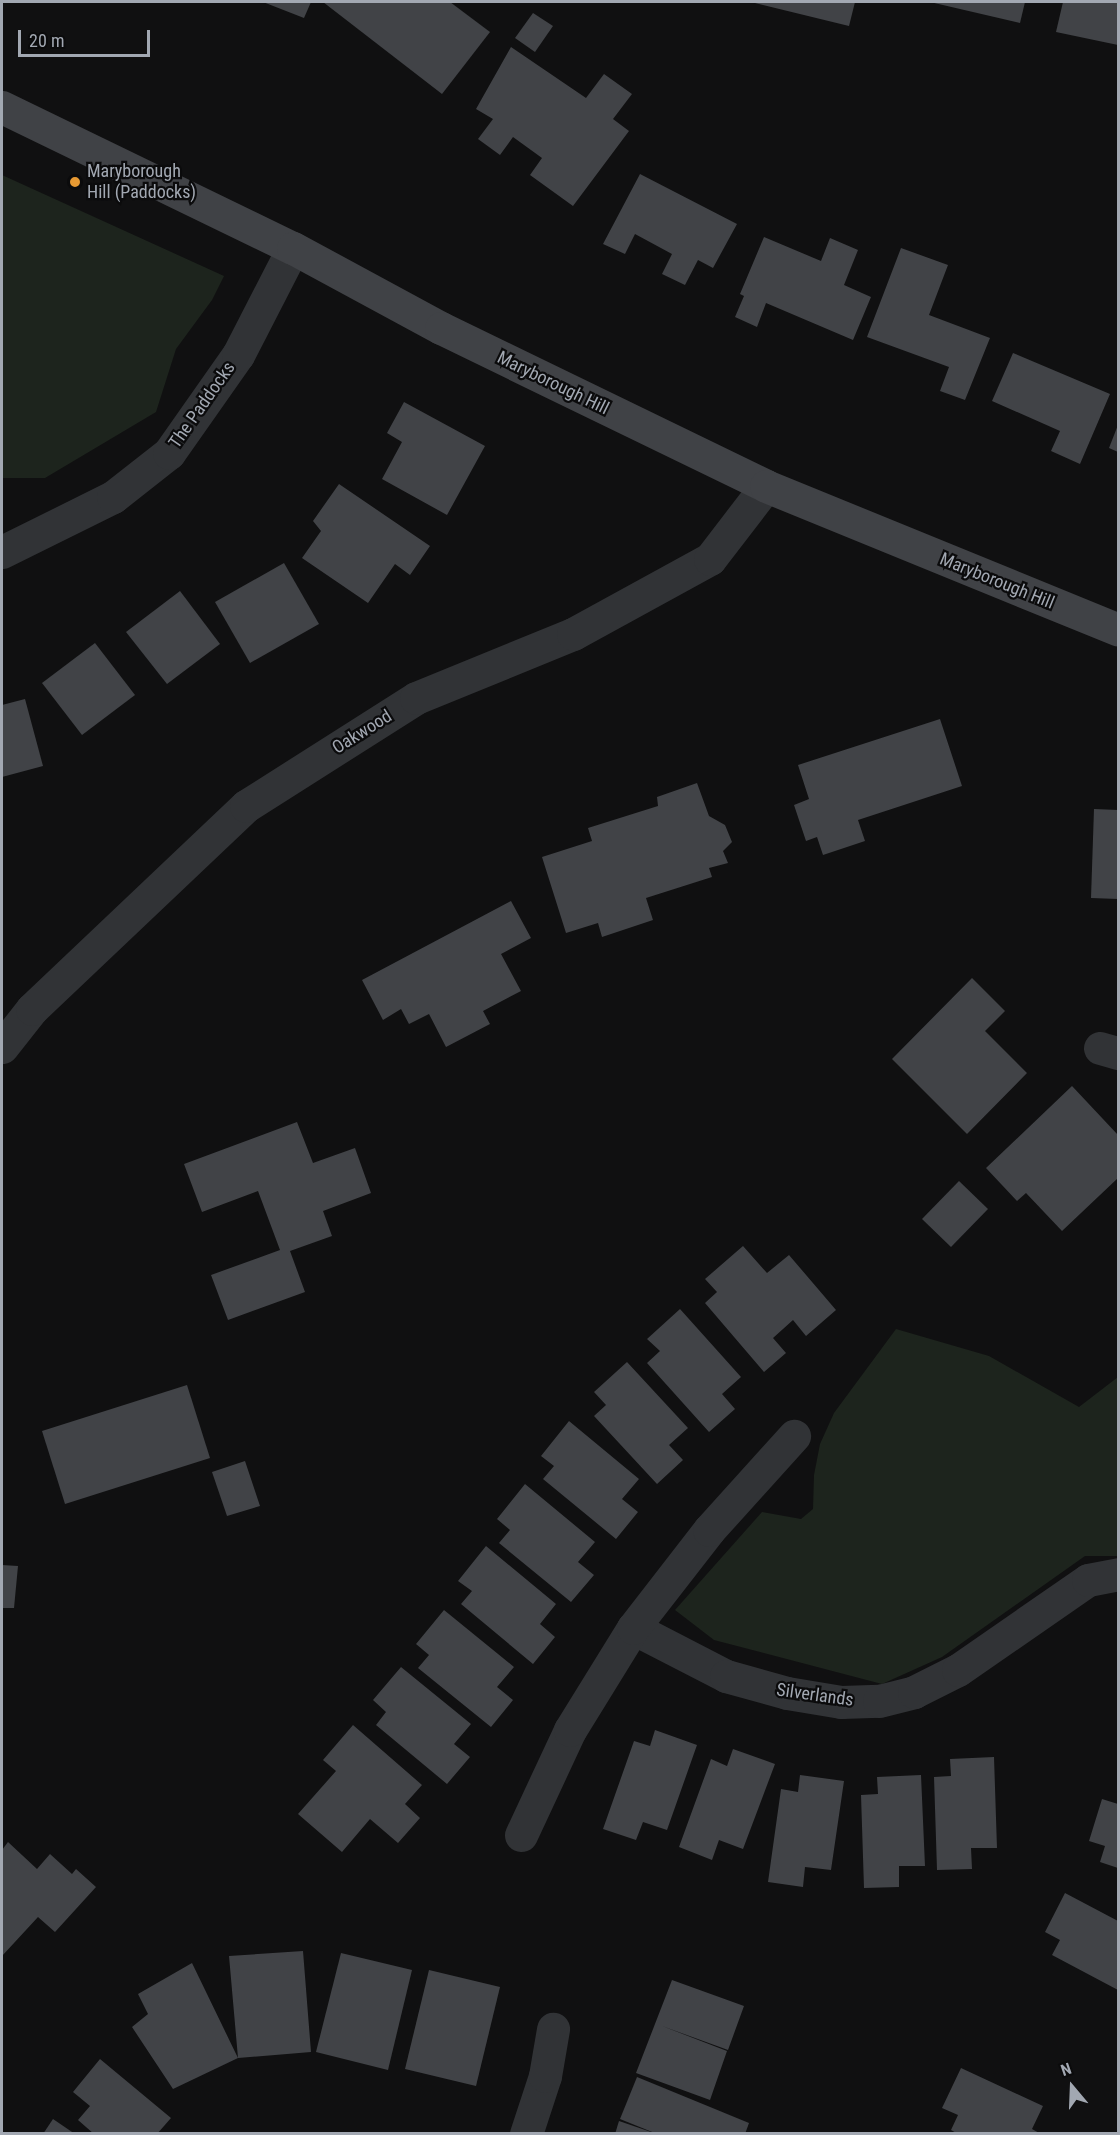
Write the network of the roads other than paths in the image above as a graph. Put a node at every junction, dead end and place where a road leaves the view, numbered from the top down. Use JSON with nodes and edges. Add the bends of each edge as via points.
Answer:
{"nodes":[{"id":1,"x":2,"y":107,"type":"edge"},
{"id":2,"x":292,"y":248,"type":"junction"},
{"id":3,"x":766,"y":486,"type":"junction"},
{"id":4,"x":2,"y":552,"type":"edge"},
{"id":5,"x":1119,"y":630,"type":"edge"},
{"id":6,"x":2,"y":1047,"type":"edge"},
{"id":7,"x":794,"y":1436,"type":"dead end"},
{"id":8,"x":1119,"y":1574,"type":"edge"},
{"id":9,"x":633,"y":1628,"type":"junction"},
{"id":10,"x":521,"y":1836,"type":"dead end"},
{"id":11,"x":553,"y":2029,"type":"dead end"},
{"id":12,"x":526,"y":2133,"type":"edge"}],
"edges":[{"from":1,"to":2,"type":"street","name":"Maryborough Hill"},
{"from":2,"to":3,"type":"street","name":"Maryborough Hill","via":[[441,328]]},
{"from":2,"to":4,"type":"street","name":"The Paddocks","via":[[238,355],[169,453],[114,497]]},
{"from":3,"to":5,"type":"street","name":"Maryborough Hill"},
{"from":3,"to":6,"type":"street","name":"Oakwood","via":[[710,559],[573,634],[416,698],[246,806],[32,1009]]},
{"from":7,"to":9,"type":"street","via":[[709,1530]]},
{"from":8,"to":9,"type":"street","name":"Silverlands","via":[[1088,1580],[958,1671],[914,1692],[879,1701],[841,1702],[787,1693],[726,1676]]},
{"from":9,"to":10,"type":"street","via":[[570,1730]]},
{"from":11,"to":12,"type":"street","via":[[545,2076]]}]}
